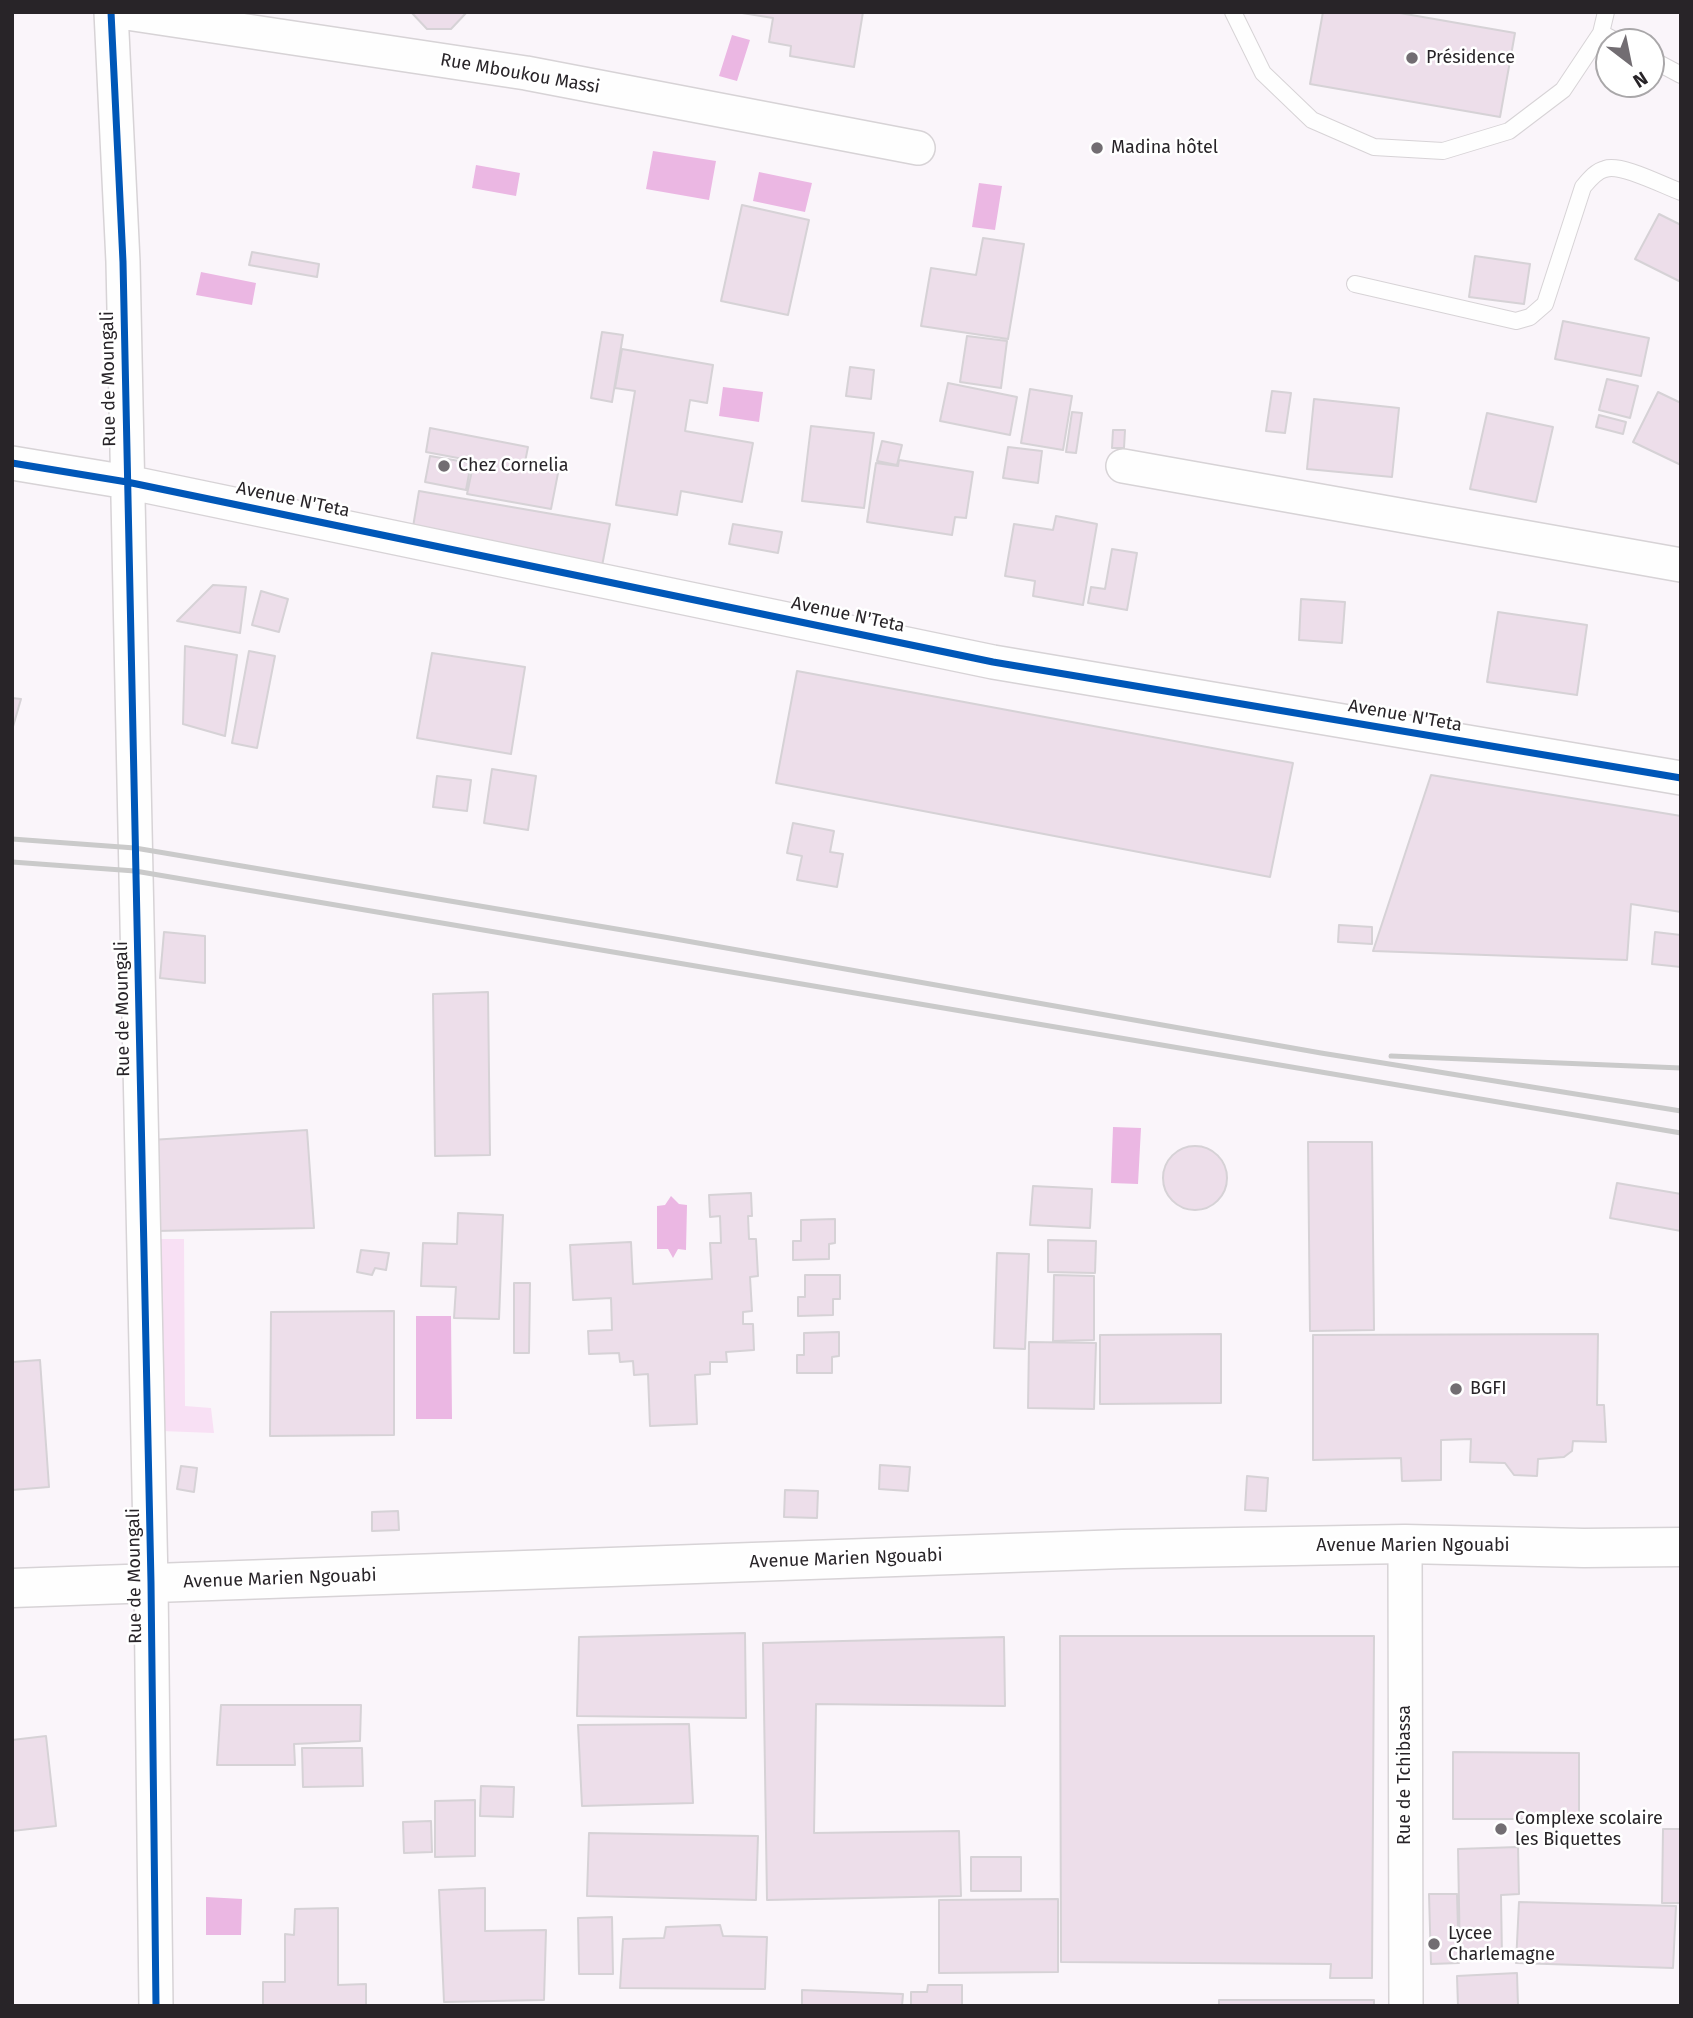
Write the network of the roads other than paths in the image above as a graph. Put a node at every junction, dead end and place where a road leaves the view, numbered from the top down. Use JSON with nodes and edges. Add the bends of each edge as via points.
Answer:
{"nodes":[{"id":1,"x":111,"y":12,"type":"edge"},
{"id":2,"x":120,"y":12,"type":"edge"},
{"id":3,"x":1233,"y":12,"type":"edge"},
{"id":4,"x":1595,"y":42,"type":"edge"},
{"id":5,"x":1665,"y":66,"type":"edge"},
{"id":6,"x":1681,"y":75,"type":"edge"},
{"id":7,"x":918,"y":148,"type":"dead end"},
{"id":8,"x":1681,"y":192,"type":"edge"},
{"id":9,"x":1355,"y":284,"type":"dead end"},
{"id":10,"x":12,"y":463,"type":"edge"},
{"id":11,"x":1123,"y":466,"type":"dead end"},
{"id":12,"x":127,"y":482,"type":"junction"},
{"id":13,"x":1681,"y":565,"type":"edge"},
{"id":14,"x":1681,"y":778,"type":"edge"},
{"id":15,"x":1405,"y":1544,"type":"junction"},
{"id":16,"x":1681,"y":1547,"type":"edge"},
{"id":17,"x":151,"y":1583,"type":"junction"},
{"id":18,"x":12,"y":1588,"type":"edge"},
{"id":19,"x":156,"y":2006,"type":"edge"},
{"id":20,"x":1406,"y":2006,"type":"edge"}],
"edges":[{"from":1,"to":12,"type":"street","name":"Rue de Moungali"},
{"from":2,"to":7,"type":"street","name":"Rue Mboukou Massi","via":[[526,73]]},
{"from":3,"to":4,"type":"lane","via":[[1262,73],[1312,120],[1374,147],[1443,151],[1508,131],[1563,90]]},
{"from":5,"to":6,"type":"lane"},
{"from":8,"to":9,"type":"lane","via":[[1616,167],[1593,177],[1583,187],[1545,304],[1530,317],[1516,321]]},
{"from":10,"to":12,"type":"street","name":"Avenue N'Teta"},
{"from":11,"to":13,"type":"street"},
{"from":12,"to":14,"type":"street","name":"Avenue N'Teta","via":[[993,662]]},
{"from":12,"to":17,"type":"street","name":"Rue de Moungali"},
{"from":15,"to":16,"type":"main road","name":"Avenue Marien Ngouabi"},
{"from":15,"to":17,"type":"main road","name":"Avenue Marien Ngouabi","via":[[1123,1549]]},
{"from":15,"to":20,"type":"street","name":"Rue de Tchibassa"},
{"from":17,"to":18,"type":"main road","name":"Avenue Marien Ngouabi"},
{"from":17,"to":19,"type":"street","name":"Rue de Moungali"}]}
